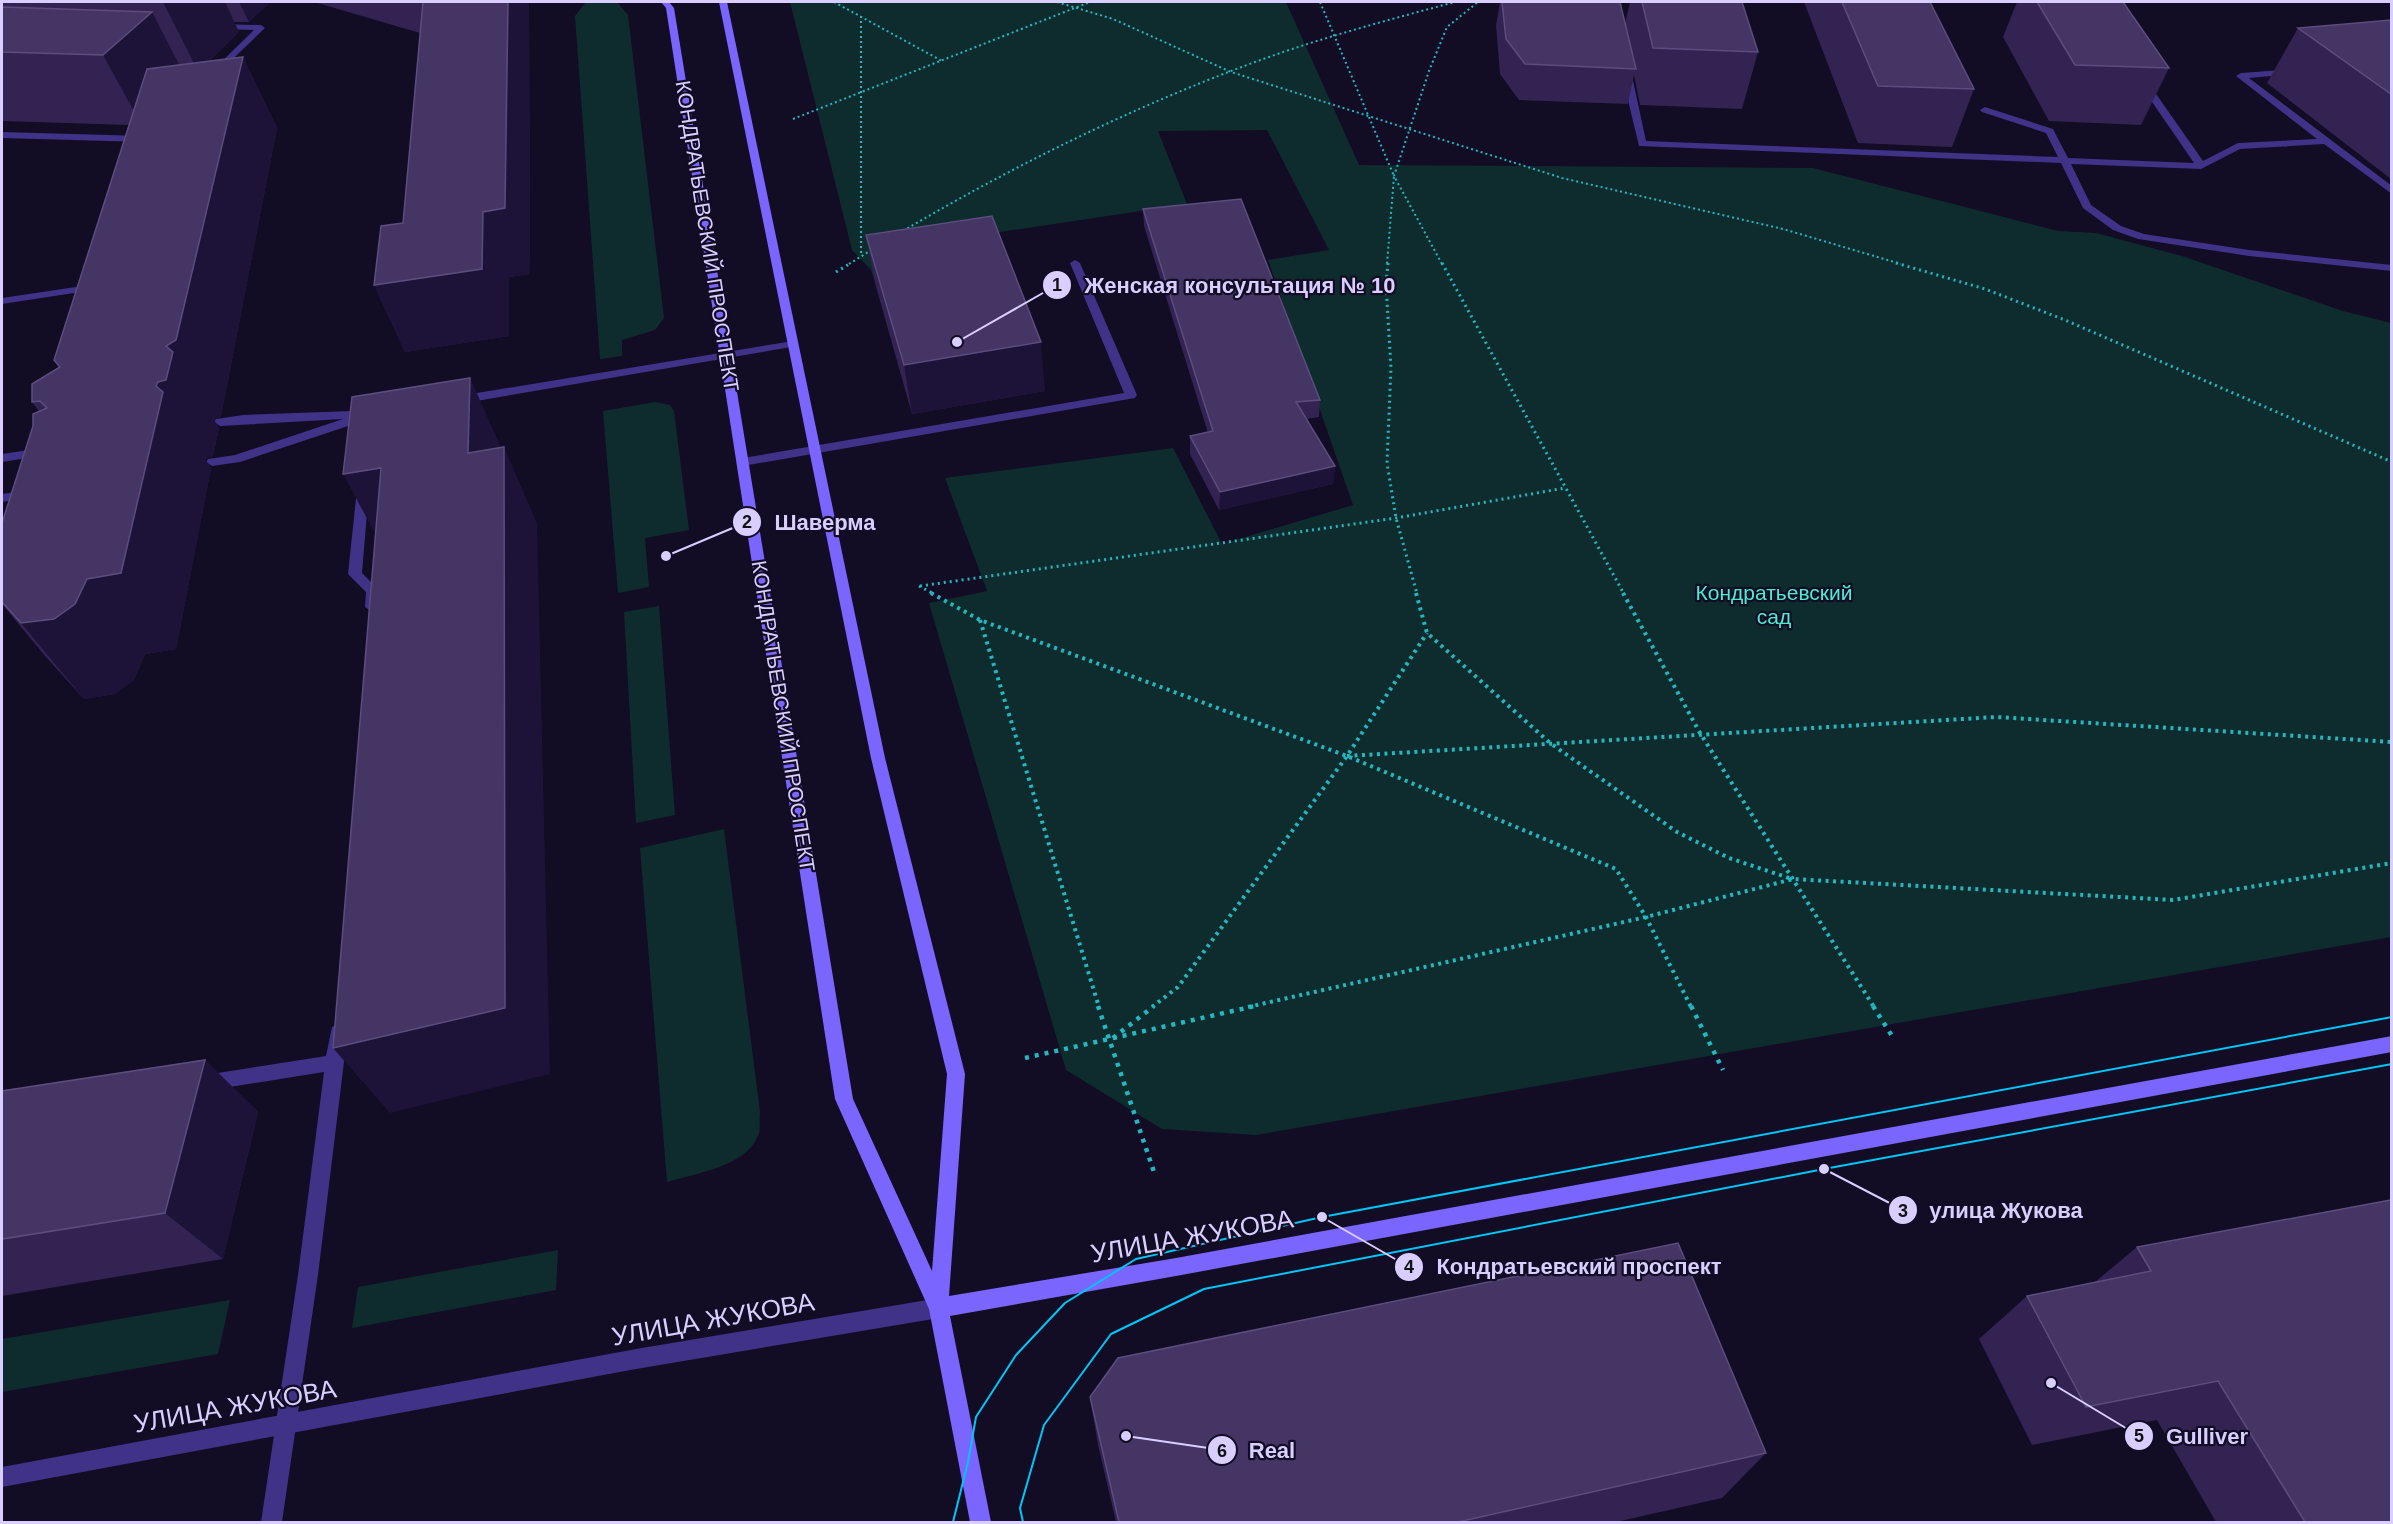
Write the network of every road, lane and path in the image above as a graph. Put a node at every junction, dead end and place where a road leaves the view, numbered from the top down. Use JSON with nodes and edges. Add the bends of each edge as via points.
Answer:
{"nodes":[{"id":1,"x":665,"y":2,"type":"edge"},
{"id":2,"x":723,"y":2,"type":"edge"},
{"id":3,"x":834,"y":2,"type":"edge"},
{"id":4,"x":1057,"y":2,"type":"edge"},
{"id":5,"x":1090,"y":2,"type":"edge"},
{"id":6,"x":1320,"y":2,"type":"edge"},
{"id":7,"x":1455,"y":2,"type":"edge"},
{"id":8,"x":1478,"y":2,"type":"edge"},
{"id":9,"x":1079,"y":8,"type":"junction"},
{"id":10,"x":861,"y":16,"type":"junction"},
{"id":11,"x":214,"y":26,"type":"dead end"},
{"id":12,"x":1335,"y":36,"type":"junction"},
{"id":13,"x":1623,"y":55,"type":"edge"},
{"id":14,"x":943,"y":62,"type":"junction"},
{"id":15,"x":2135,"y":70,"type":"edge"},
{"id":16,"x":2300,"y":71,"type":"dead end"},
{"id":17,"x":1231,"y":72,"type":"junction"},
{"id":18,"x":211,"y":77,"type":"edge"},
{"id":19,"x":861,"y":93,"type":"junction"},
{"id":20,"x":1985,"y":110,"type":"dead end"},
{"id":21,"x":1368,"y":116,"type":"junction"},
{"id":22,"x":793,"y":120,"type":"dead end"},
{"id":23,"x":1410,"y":129,"type":"junction"},
{"id":24,"x":2,"y":135,"type":"edge"},
{"id":25,"x":152,"y":141,"type":"edge"},
{"id":26,"x":2327,"y":141,"type":"junction"},
{"id":27,"x":2067,"y":162,"type":"junction"},
{"id":28,"x":2201,"y":166,"type":"junction"},
{"id":29,"x":1394,"y":176,"type":"junction"},
{"id":30,"x":2391,"y":191,"type":"edge"},
{"id":31,"x":900,"y":232,"type":"edge"},
{"id":32,"x":881,"y":244,"type":"edge"},
{"id":33,"x":861,"y":256,"type":"junction"},
{"id":34,"x":1075,"y":263,"type":"dead end"},
{"id":35,"x":2391,"y":268,"type":"edge"},
{"id":36,"x":836,"y":272,"type":"dead end"},
{"id":37,"x":103,"y":297,"type":"edge"},
{"id":38,"x":2,"y":301,"type":"edge"},
{"id":39,"x":793,"y":344,"type":"junction"},
{"id":40,"x":727,"y":356,"type":"junction"},
{"id":41,"x":451,"y":401,"type":"edge"},
{"id":42,"x":376,"y":413,"type":"junction"},
{"id":43,"x":220,"y":422,"type":"dead end"},
{"id":44,"x":368,"y":437,"type":"edge"},
{"id":45,"x":56,"y":450,"type":"edge"},
{"id":46,"x":814,"y":450,"type":"junction"},
{"id":47,"x":2,"y":458,"type":"edge"},
{"id":48,"x":212,"y":462,"type":"dead end"},
{"id":49,"x":743,"y":462,"type":"junction"},
{"id":50,"x":2391,"y":462,"type":"edge"},
{"id":51,"x":365,"y":471,"type":"edge"},
{"id":52,"x":1565,"y":488,"type":"junction"},
{"id":53,"x":44,"y":491,"type":"edge"},
{"id":54,"x":2,"y":498,"type":"edge"},
{"id":55,"x":1396,"y":518,"type":"junction"},
{"id":56,"x":980,"y":620,"type":"junction"},
{"id":57,"x":370,"y":627,"type":"edge"},
{"id":58,"x":1427,"y":633,"type":"junction"},
{"id":59,"x":1700,"y":733,"type":"junction"},
{"id":60,"x":2391,"y":742,"type":"edge"},
{"id":61,"x":1550,"y":743,"type":"junction"},
{"id":62,"x":1347,"y":756,"type":"junction"},
{"id":63,"x":2391,"y":863,"type":"edge"},
{"id":64,"x":1792,"y":879,"type":"junction"},
{"id":65,"x":1646,"y":917,"type":"junction"},
{"id":66,"x":339,"y":1015,"type":"edge"},
{"id":67,"x":1892,"y":1036,"type":"dead end"},
{"id":68,"x":1110,"y":1040,"type":"junction"},
{"id":69,"x":2391,"y":1044,"type":"edge"},
{"id":70,"x":1024,"y":1058,"type":"dead end"},
{"id":71,"x":335,"y":1062,"type":"junction"},
{"id":72,"x":1723,"y":1070,"type":"dead end"},
{"id":73,"x":186,"y":1086,"type":"edge"},
{"id":74,"x":1155,"y":1175,"type":"dead end"},
{"id":75,"x":939,"y":1308,"type":"junction"},
{"id":76,"x":287,"y":1424,"type":"junction"},
{"id":77,"x":2,"y":1477,"type":"edge"},
{"id":78,"x":271,"y":1522,"type":"edge"},
{"id":79,"x":980,"y":1522,"type":"edge"}],
"edges":[{"from":1,"to":40,"type":"main road","name":"КОНДРАТЬЕВСКИЙ ПРОСПЕКТ","via":[[670,8]]},
{"from":2,"to":39,"type":"main road","name":"КОНДРАТЬЕВСКИЙ ПРОСПЕКТ"},
{"from":3,"to":10,"type":"path"},
{"from":4,"to":9,"type":"path"},
{"from":5,"to":9,"type":"path"},
{"from":6,"to":12,"type":"path"},
{"from":7,"to":12,"type":"path"},
{"from":8,"to":23,"type":"path","via":[[1447,27]]},
{"from":9,"to":14,"type":"path"},
{"from":9,"to":17,"type":"path","via":[[1113,19]]},
{"from":10,"to":14,"type":"path"},
{"from":10,"to":19,"type":"path"},
{"from":11,"to":18,"type":"street","via":[[261,28]]},
{"from":12,"to":17,"type":"path"},
{"from":12,"to":21,"type":"path"},
{"from":13,"to":27,"type":"street","via":[[1642,144]]},
{"from":14,"to":19,"type":"path"},
{"from":15,"to":28,"type":"street"},
{"from":16,"to":26,"type":"street","via":[[2241,76]]},
{"from":17,"to":21,"type":"path"},
{"from":17,"to":31,"type":"path","via":[[1148,106],[967,192]]},
{"from":19,"to":22,"type":"path"},
{"from":19,"to":33,"type":"path"},
{"from":20,"to":27,"type":"street","via":[[2050,131]]},
{"from":21,"to":23,"type":"path"},
{"from":21,"to":29,"type":"path"},
{"from":23,"to":29,"type":"path"},
{"from":23,"to":50,"type":"path","via":[[1562,178],[1783,229],[1985,290],[2065,320]]},
{"from":24,"to":25,"type":"street"},
{"from":26,"to":28,"type":"street","via":[[2238,146]]},
{"from":26,"to":30,"type":"street"},
{"from":27,"to":28,"type":"street"},
{"from":27,"to":35,"type":"street","via":[[2087,206],[2117,228],[2142,237]]},
{"from":29,"to":52,"type":"path"},
{"from":29,"to":55,"type":"path","via":[[1386,284],[1391,368],[1387,463]]},
{"from":32,"to":33,"type":"path"},
{"from":33,"to":36,"type":"path"},
{"from":34,"to":46,"type":"street","via":[[1131,395]]},
{"from":37,"to":38,"type":"street","via":[[106,286]]},
{"from":39,"to":40,"type":"street"},
{"from":39,"to":46,"type":"main road","name":"КОНДРАТЬЕВСКИЙ ПРОСПЕКТ"},
{"from":40,"to":41,"type":"street"},
{"from":40,"to":49,"type":"main road","name":"КОНДРАТЬЕВСКИЙ ПРОСПЕКТ"},
{"from":42,"to":43,"type":"street"},
{"from":42,"to":44,"type":"street"},
{"from":42,"to":48,"type":"street","via":[[236,459]]},
{"from":45,"to":47,"type":"street"},
{"from":46,"to":49,"type":"street"},
{"from":46,"to":75,"type":"main road","name":"КОНДРАТЬЕВСКИЙ ПРОСПЕКТ","via":[[878,758],[956,1074]]},
{"from":49,"to":75,"type":"main road","name":"КОНДРАТЬЕВСКИЙ ПРОСПЕКТ","via":[[844,1099]]},
{"from":51,"to":57,"type":"street","via":[[355,574],[373,591]]},
{"from":52,"to":55,"type":"path"},
{"from":52,"to":59,"type":"path"},
{"from":53,"to":54,"type":"street"},
{"from":55,"to":56,"type":"path","via":[[919,586]]},
{"from":55,"to":58,"type":"path"},
{"from":56,"to":62,"type":"path"},
{"from":56,"to":68,"type":"path"},
{"from":58,"to":61,"type":"path"},
{"from":58,"to":62,"type":"path"},
{"from":59,"to":60,"type":"path","via":[[1996,717]]},
{"from":59,"to":61,"type":"path"},
{"from":59,"to":64,"type":"path"},
{"from":61,"to":62,"type":"path"},
{"from":61,"to":64,"type":"path","via":[[1677,832],[1729,858]]},
{"from":62,"to":65,"type":"path","via":[[1616,869]]},
{"from":62,"to":68,"type":"path","via":[[1178,987]]},
{"from":63,"to":64,"type":"path","via":[[2174,900]]},
{"from":64,"to":65,"type":"path"},
{"from":64,"to":67,"type":"path"},
{"from":65,"to":68,"type":"path"},
{"from":65,"to":72,"type":"path"},
{"from":66,"to":71,"type":"street"},
{"from":68,"to":70,"type":"path"},
{"from":68,"to":74,"type":"path"},
{"from":69,"to":75,"type":"main road","name":"УЛИЦА ЖУКОВА","via":[[1176,1268]]},
{"from":71,"to":73,"type":"street"},
{"from":71,"to":76,"type":"street"},
{"from":75,"to":76,"type":"street","name":"УЛИЦА ЖУКОВА"},
{"from":75,"to":79,"type":"main road","name":"КОНДРАТЬЕВСКИЙ ПРОСПЕКТ"},
{"from":76,"to":77,"type":"street","name":"УЛИЦА ЖУКОВА"},
{"from":76,"to":78,"type":"street"}]}
